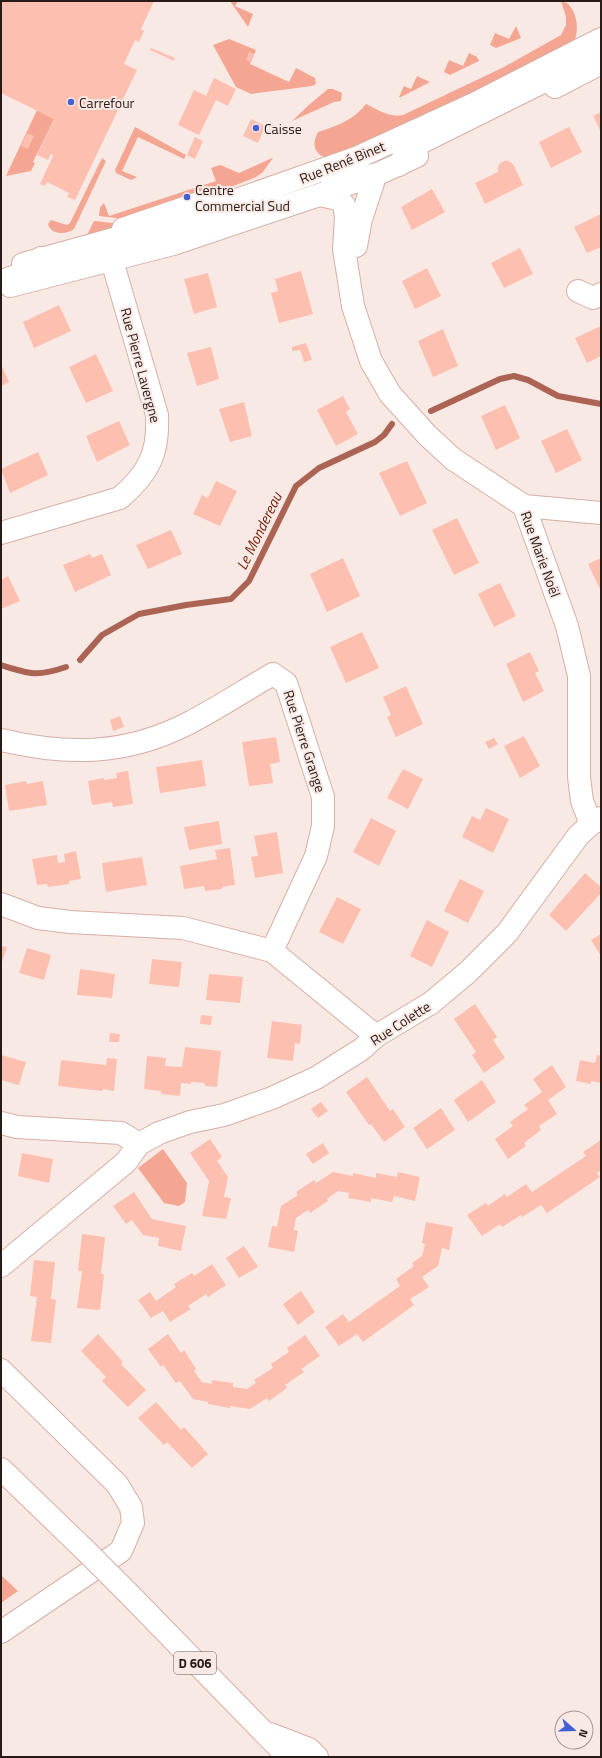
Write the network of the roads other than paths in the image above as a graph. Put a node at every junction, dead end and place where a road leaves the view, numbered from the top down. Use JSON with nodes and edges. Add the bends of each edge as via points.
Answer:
{"nodes":[{"id":1,"x":601,"y":39,"type":"edge"},
{"id":2,"x":582,"y":49,"type":"junction"},
{"id":3,"x":601,"y":63,"type":"edge"},
{"id":4,"x":399,"y":165,"type":"junction"},
{"id":5,"x":324,"y":171,"type":"junction"},
{"id":6,"x":372,"y":176,"type":"junction"},
{"id":7,"x":268,"y":179,"type":"dead end"},
{"id":8,"x":319,"y":195,"type":"junction"},
{"id":9,"x":109,"y":251,"type":"junction"},
{"id":10,"x":41,"y":258,"type":"junction"},
{"id":11,"x":1,"y":277,"type":"edge"},
{"id":12,"x":578,"y":291,"type":"dead end"},
{"id":13,"x":601,"y":294,"type":"edge"},
{"id":14,"x":358,"y":326,"type":"junction"},
{"id":15,"x":524,"y":506,"type":"junction"},
{"id":16,"x":601,"y":513,"type":"edge"},
{"id":17,"x":1,"y":533,"type":"edge"},
{"id":18,"x":1,"y":740,"type":"edge"},
{"id":19,"x":596,"y":821,"type":"edge"},
{"id":20,"x":1,"y":904,"type":"edge"},
{"id":21,"x":272,"y":951,"type":"junction"},
{"id":22,"x":376,"y":1036,"type":"junction"},
{"id":23,"x":1,"y":1123,"type":"edge"},
{"id":24,"x":139,"y":1144,"type":"junction"},
{"id":25,"x":1,"y":1266,"type":"edge"},
{"id":26,"x":1,"y":1370,"type":"edge"},
{"id":27,"x":1,"y":1469,"type":"edge"},
{"id":28,"x":1,"y":1632,"type":"edge"},
{"id":29,"x":261,"y":1731,"type":"junction"},
{"id":30,"x":287,"y":1756,"type":"edge"},
{"id":31,"x":317,"y":1757,"type":"edge"}],
"edges":[{"from":1,"to":2,"type":"street","name":"Rue René Binet"},
{"from":2,"to":4,"type":"street","via":[[573,67],[412,147]]},
{"from":2,"to":5,"type":"street","name":"Rue René Binet","via":[[474,104]]},
{"from":3,"to":4,"type":"street","name":"Rue René Binet"},
{"from":4,"to":6,"type":"street","name":"Rue René Binet"},
{"from":5,"to":6,"type":"street","via":[[340,177],[352,173]]},
{"from":5,"to":9,"type":"street","name":"Rue René Binet","via":[[207,211],[181,228]]},
{"from":6,"to":8,"type":"street","name":"Rue René Binet"},
{"from":6,"to":14,"type":"street","name":"Rue Marie Noël","via":[[373,183],[361,219],[356,248],[354,271]]},
{"from":7,"to":10,"type":"street","via":[[137,225],[52,251]]},
{"from":8,"to":9,"type":"street","name":"Rue René Binet","via":[[173,244]]},
{"from":8,"to":14,"type":"street","name":"Rue Marie Noël","via":[[338,199],[344,205],[344,249]]},
{"from":9,"to":10,"type":"street","name":"Rue René Binet"},
{"from":9,"to":11,"type":"street","name":"Rue René Binet"},
{"from":9,"to":17,"type":"street","name":"Rue Pierre Lavergne","via":[[158,415],[155,454],[142,476],[120,498]]},
{"from":10,"to":11,"type":"street","via":[[29,272]]},
{"from":12,"to":13,"type":"street","via":[[593,298]]},
{"from":14,"to":15,"type":"street","name":"Rue Marie Noël","via":[[371,361],[390,394],[403,409],[454,459]]},
{"from":15,"to":16,"type":"street"},
{"from":15,"to":19,"type":"street","name":"Rue Marie Noël","via":[[567,626],[579,676],[582,801]]},
{"from":18,"to":21,"type":"street","name":"Rue Pierre Grange","via":[[23,746],[66,751],[111,750],[143,742],[189,723],[273,674],[286,683],[323,797],[323,826],[316,856]]},
{"from":19,"to":22,"type":"street","name":"Rue Colette","via":[[578,836],[507,933],[468,972],[431,1003]]},
{"from":20,"to":21,"type":"street","via":[[38,918],[182,928]]},
{"from":21,"to":22,"type":"street"},
{"from":22,"to":24,"type":"street","name":"Rue Colette","via":[[362,1049],[316,1078],[272,1098],[224,1115],[190,1122],[159,1133]]},
{"from":23,"to":24,"type":"street","via":[[122,1133]]},
{"from":24,"to":25,"type":"street","via":[[126,1162]]},
{"from":26,"to":28,"type":"street","via":[[117,1484],[131,1506],[133,1523],[122,1551]]},
{"from":27,"to":29,"type":"street","number":"D 606","bridge":true,"via":[[129,1594]]},
{"from":29,"to":30,"type":"street","number":"D 606"},
{"from":29,"to":31,"type":"street","via":[[309,1749]]}]}
